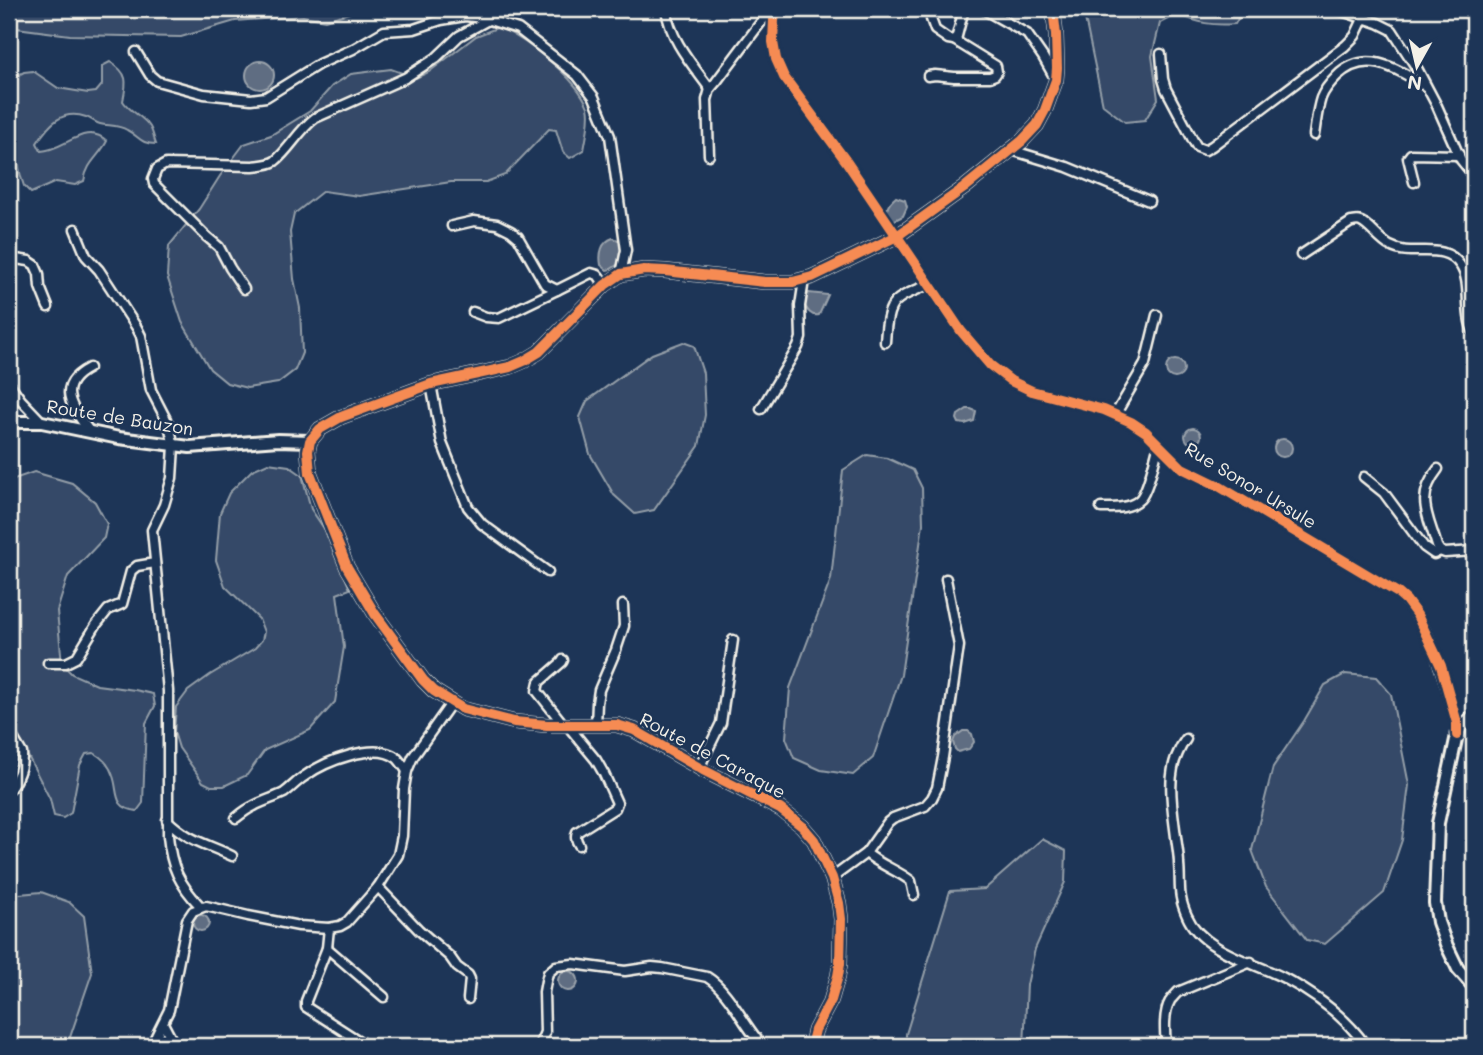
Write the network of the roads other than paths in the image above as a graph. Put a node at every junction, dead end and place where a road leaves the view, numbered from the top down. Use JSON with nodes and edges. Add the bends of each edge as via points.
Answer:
{"nodes":[{"id":1,"x":666,"y":9,"type":"edge"},
{"id":2,"x":774,"y":9,"type":"edge"},
{"id":3,"x":964,"y":9,"type":"edge"},
{"id":4,"x":985,"y":9,"type":"edge"},
{"id":5,"x":1053,"y":9,"type":"edge"},
{"id":6,"x":1336,"y":9,"type":"edge"},
{"id":7,"x":483,"y":16,"type":"edge"},
{"id":8,"x":1364,"y":17,"type":"junction"},
{"id":9,"x":931,"y":19,"type":"dead end"},
{"id":10,"x":954,"y":40,"type":"junction"},
{"id":11,"x":135,"y":52,"type":"dead end"},
{"id":12,"x":1161,"y":54,"type":"dead end"},
{"id":13,"x":928,"y":76,"type":"dead end"},
{"id":14,"x":1056,"y":80,"type":"junction"},
{"id":15,"x":1428,"y":88,"type":"junction"},
{"id":16,"x":710,"y":89,"type":"junction"},
{"id":17,"x":1314,"y":135,"type":"dead end"},
{"id":18,"x":1012,"y":150,"type":"junction"},
{"id":19,"x":709,"y":155,"type":"dead end"},
{"id":20,"x":1459,"y":155,"type":"junction"},
{"id":21,"x":1474,"y":176,"type":"edge"},
{"id":22,"x":1414,"y":182,"type":"dead end"},
{"id":23,"x":1149,"y":201,"type":"dead end"},
{"id":24,"x":452,"y":226,"type":"dead end"},
{"id":25,"x":75,"y":229,"type":"dead end"},
{"id":26,"x":897,"y":236,"type":"junction"},
{"id":27,"x":1301,"y":255,"type":"dead end"},
{"id":28,"x":9,"y":258,"type":"edge"},
{"id":29,"x":621,"y":274,"type":"junction"},
{"id":30,"x":804,"y":280,"type":"junction"},
{"id":31,"x":930,"y":284,"type":"junction"},
{"id":32,"x":605,"y":285,"type":"junction"},
{"id":33,"x":244,"y":289,"type":"dead end"},
{"id":34,"x":556,"y":290,"type":"junction"},
{"id":35,"x":48,"y":307,"type":"dead end"},
{"id":36,"x":473,"y":312,"type":"dead end"},
{"id":37,"x":1157,"y":315,"type":"dead end"},
{"id":38,"x":1474,"y":333,"type":"edge"},
{"id":39,"x":885,"y":342,"type":"dead end"},
{"id":40,"x":89,"y":368,"type":"dead end"},
{"id":41,"x":9,"y":383,"type":"edge"},
{"id":42,"x":430,"y":384,"type":"junction"},
{"id":43,"x":761,"y":409,"type":"dead end"},
{"id":44,"x":1115,"y":415,"type":"junction"},
{"id":45,"x":9,"y":422,"type":"edge"},
{"id":46,"x":42,"y":422,"type":"junction"},
{"id":47,"x":90,"y":432,"type":"junction"},
{"id":48,"x":310,"y":441,"type":"junction"},
{"id":49,"x":1158,"y":444,"type":"junction"},
{"id":50,"x":174,"y":446,"type":"junction"},
{"id":51,"x":1438,"y":469,"type":"dead end"},
{"id":52,"x":1364,"y":477,"type":"dead end"},
{"id":53,"x":1101,"y":509,"type":"dead end"},
{"id":54,"x":1440,"y":551,"type":"junction"},
{"id":55,"x":1474,"y":551,"type":"edge"},
{"id":56,"x":155,"y":562,"type":"junction"},
{"id":57,"x":548,"y":572,"type":"dead end"},
{"id":58,"x":946,"y":579,"type":"dead end"},
{"id":59,"x":623,"y":605,"type":"dead end"},
{"id":60,"x":733,"y":640,"type":"dead end"},
{"id":61,"x":563,"y":660,"type":"dead end"},
{"id":62,"x":48,"y":663,"type":"dead end"},
{"id":63,"x":452,"y":702,"type":"junction"},
{"id":64,"x":1474,"y":715,"type":"edge"},
{"id":65,"x":566,"y":725,"type":"junction"},
{"id":66,"x":596,"y":725,"type":"junction"},
{"id":67,"x":9,"y":731,"type":"edge"},
{"id":68,"x":1457,"y":735,"type":"junction"},
{"id":69,"x":1186,"y":739,"type":"dead end"},
{"id":70,"x":699,"y":768,"type":"junction"},
{"id":71,"x":407,"y":771,"type":"junction"},
{"id":72,"x":9,"y":790,"type":"edge"},
{"id":73,"x":236,"y":818,"type":"dead end"},
{"id":74,"x":167,"y":820,"type":"junction"},
{"id":75,"x":579,"y":845,"type":"dead end"},
{"id":76,"x":866,"y":853,"type":"junction"},
{"id":77,"x":232,"y":856,"type":"dead end"},
{"id":78,"x":832,"y":878,"type":"junction"},
{"id":79,"x":378,"y":887,"type":"junction"},
{"id":80,"x":915,"y":895,"type":"dead end"},
{"id":81,"x":201,"y":907,"type":"junction"},
{"id":82,"x":329,"y":928,"type":"junction"},
{"id":83,"x":327,"y":948,"type":"junction"},
{"id":84,"x":1251,"y":962,"type":"junction"},
{"id":85,"x":1474,"y":987,"type":"edge"},
{"id":86,"x":384,"y":997,"type":"dead end"},
{"id":87,"x":468,"y":999,"type":"dead end"},
{"id":88,"x":163,"y":1023,"type":"junction"},
{"id":89,"x":151,"y":1046,"type":"edge"},
{"id":90,"x":174,"y":1046,"type":"edge"},
{"id":91,"x":367,"y":1046,"type":"edge"},
{"id":92,"x":539,"y":1046,"type":"edge"},
{"id":93,"x":763,"y":1046,"type":"edge"},
{"id":94,"x":810,"y":1046,"type":"edge"},
{"id":95,"x":1166,"y":1046,"type":"edge"},
{"id":96,"x":1366,"y":1046,"type":"edge"}],
"edges":[{"from":1,"to":16,"type":"street","via":[[678,43]]},
{"from":2,"to":16,"type":"street"},
{"from":2,"to":26,"type":"street","name":"Rue Sonor Ursule","via":[[773,41],[784,77]]},
{"from":3,"to":10,"type":"street"},
{"from":4,"to":14,"type":"street","via":[[1027,34]]},
{"from":5,"to":14,"type":"street"},
{"from":6,"to":8,"type":"street"},
{"from":7,"to":11,"type":"street","via":[[384,31],[266,97],[251,99],[204,94],[157,81]]},
{"from":7,"to":29,"type":"street","via":[[518,29],[577,75],[594,97],[610,136],[617,176],[626,250]]},
{"from":7,"to":33,"type":"street","via":[[436,58],[405,78],[315,118],[274,161],[253,166],[166,164],[157,169],[154,184],[219,247]]},
{"from":8,"to":12,"type":"street","via":[[1345,46],[1205,150],[1194,142],[1166,89]]},
{"from":8,"to":15,"type":"street","via":[[1392,30]]},
{"from":9,"to":10,"type":"street","via":[[935,30]]},
{"from":10,"to":13,"type":"street","via":[[996,66],[995,75]]},
{"from":14,"to":18,"type":"street","via":[[1037,125]]},
{"from":15,"to":17,"type":"street","via":[[1374,62],[1349,66],[1324,92]]},
{"from":15,"to":20,"type":"street"},
{"from":16,"to":19,"type":"street"},
{"from":18,"to":23,"type":"street","via":[[1068,167]]},
{"from":18,"to":26,"type":"street"},
{"from":20,"to":21,"type":"street"},
{"from":20,"to":22,"type":"street","via":[[1411,154]]},
{"from":24,"to":34,"type":"street","via":[[474,221],[511,231],[545,284]]},
{"from":25,"to":50,"type":"street","via":[[86,256],[141,336],[151,390]]},
{"from":26,"to":30,"type":"street"},
{"from":26,"to":31,"type":"street","name":"Rue Sonor Ursule"},
{"from":27,"to":38,"type":"street","via":[[1356,221],[1399,250],[1431,250],[1451,256],[1464,271]]},
{"from":28,"to":35,"type":"street","via":[[35,265]]},
{"from":29,"to":30,"type":"street","via":[[654,270],[779,283]]},
{"from":29,"to":32,"type":"street"},
{"from":30,"to":43,"type":"street","via":[[801,338]]},
{"from":31,"to":39,"type":"street","via":[[893,304]]},
{"from":31,"to":44,"type":"street","name":"Rue Sonor Ursule","via":[[966,338],[1011,382]]},
{"from":32,"to":34,"type":"street","via":[[591,273]]},
{"from":32,"to":42,"type":"street","via":[[548,344],[524,361]]},
{"from":34,"to":36,"type":"street","via":[[499,318]]},
{"from":37,"to":44,"type":"street","via":[[1145,364]]},
{"from":40,"to":47,"type":"street","via":[[77,374],[69,388],[76,413]]},
{"from":41,"to":46,"type":"street"},
{"from":42,"to":48,"type":"street","via":[[341,417]]},
{"from":42,"to":57,"type":"street","via":[[442,443],[468,508],[482,524]]},
{"from":44,"to":49,"type":"street","name":"Rue Sonor Ursule"},
{"from":45,"to":46,"type":"street","name":"Route de Bauzon"},
{"from":46,"to":47,"type":"street","name":"Route de Bauzon"},
{"from":47,"to":50,"type":"street","name":"Route de Bauzon"},
{"from":48,"to":50,"type":"street","name":"Route de Bauzon"},
{"from":48,"to":63,"type":"street","name":"Route de Caraque","via":[[310,473],[347,567],[423,680]]},
{"from":49,"to":53,"type":"street","via":[[1139,499]]},
{"from":49,"to":68,"type":"street","name":"Rue Sonor Ursule","via":[[1192,475],[1217,485],[1406,600],[1441,666]]},
{"from":50,"to":56,"type":"street","via":[[172,478],[152,530]]},
{"from":51,"to":54,"type":"street","via":[[1429,481],[1424,503]]},
{"from":52,"to":54,"type":"street","via":[[1384,493],[1424,547],[1434,554]]},
{"from":54,"to":55,"type":"street"},
{"from":56,"to":62,"type":"street","via":[[131,571],[122,604],[108,610],[76,658]]},
{"from":56,"to":74,"type":"street","via":[[168,691]]},
{"from":58,"to":76,"type":"street","via":[[959,646],[937,788],[925,806],[888,822]]},
{"from":59,"to":66,"type":"street","via":[[624,626],[599,690]]},
{"from":60,"to":70,"type":"street","via":[[721,723]]},
{"from":61,"to":65,"type":"street","via":[[539,682],[537,691]]},
{"from":63,"to":65,"type":"street","name":"Route de Caraque","via":[[514,722]]},
{"from":63,"to":71,"type":"street"},
{"from":64,"to":68,"type":"street"},
{"from":65,"to":66,"type":"street","name":"Route de Caraque"},
{"from":65,"to":75,"type":"street","via":[[596,760],[617,803],[577,832]]},
{"from":66,"to":70,"type":"street","name":"Route de Caraque","via":[[634,730]]},
{"from":67,"to":72,"type":"street","via":[[22,753],[22,763]]},
{"from":68,"to":85,"type":"street","via":[[1438,823],[1435,902],[1446,944],[1458,969]]},
{"from":69,"to":84,"type":"street","via":[[1175,760],[1172,782],[1181,901],[1201,936]]},
{"from":70,"to":78,"type":"street","name":"Route de Caraque","via":[[780,809],[802,826]]},
{"from":71,"to":73,"type":"street","via":[[390,754],[343,757],[318,767]]},
{"from":71,"to":79,"type":"street","via":[[401,844]]},
{"from":74,"to":77,"type":"street","via":[[192,840]]},
{"from":74,"to":81,"type":"street","via":[[173,865],[186,891]]},
{"from":76,"to":78,"type":"street"},
{"from":76,"to":80,"type":"street","via":[[911,881]]},
{"from":78,"to":94,"type":"street","name":"Route de Caraque","via":[[840,911],[840,964],[835,989]]},
{"from":79,"to":82,"type":"street","via":[[347,922]]},
{"from":79,"to":87,"type":"street","via":[[468,975]]},
{"from":81,"to":82,"type":"street"},
{"from":81,"to":88,"type":"street","via":[[187,920]]},
{"from":82,"to":83,"type":"street"},
{"from":83,"to":86,"type":"street"},
{"from":83,"to":91,"type":"street","via":[[306,1007]]},
{"from":84,"to":95,"type":"street","via":[[1178,992],[1167,1011]]},
{"from":84,"to":96,"type":"street","via":[[1323,1002]]},
{"from":88,"to":89,"type":"street"},
{"from":88,"to":90,"type":"street"},
{"from":92,"to":93,"type":"street","via":[[545,1032],[548,973],[556,966],[573,964],[618,971],[663,968],[707,977]]}]}
